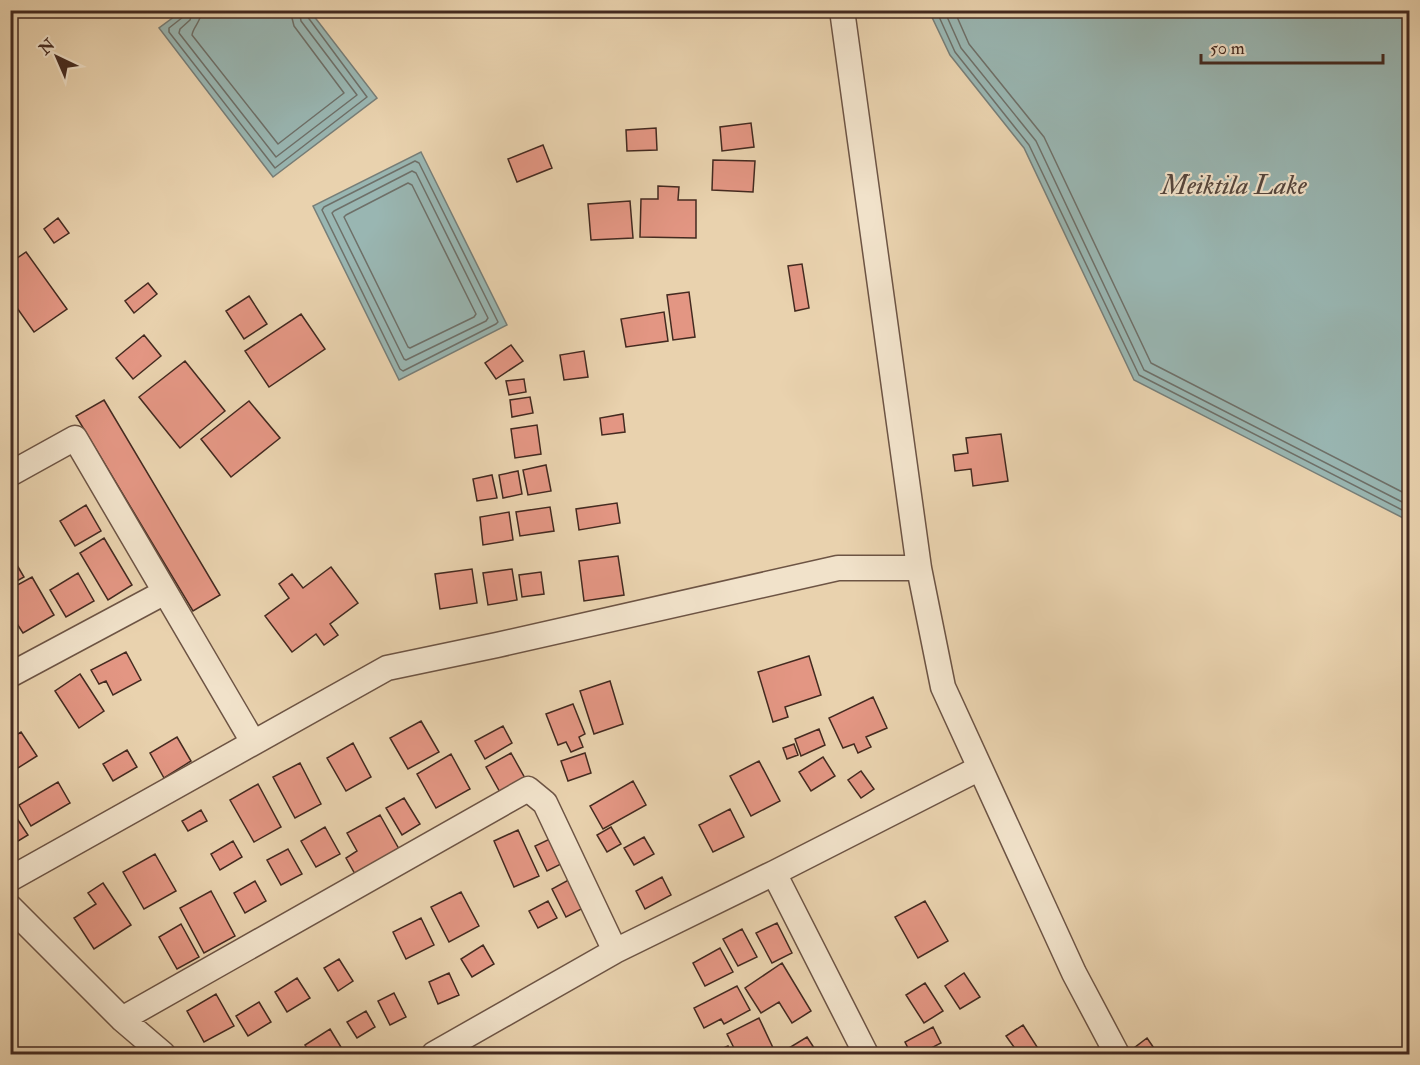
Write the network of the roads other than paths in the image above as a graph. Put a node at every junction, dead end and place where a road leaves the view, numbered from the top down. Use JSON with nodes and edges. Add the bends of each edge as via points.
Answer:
{"nodes":[{"id":1,"x":842,"y":10,"type":"edge"},
{"id":2,"x":10,"y":474,"type":"edge"},
{"id":3,"x":919,"y":568,"type":"junction"},
{"id":4,"x":165,"y":592,"type":"junction"},
{"id":5,"x":10,"y":675,"type":"edge"},
{"id":6,"x":253,"y":742,"type":"junction"},
{"id":7,"x":980,"y":768,"type":"junction"},
{"id":8,"x":774,"y":873,"type":"junction"},
{"id":9,"x":10,"y":879,"type":"edge"},
{"id":10,"x":10,"y":907,"type":"edge"},
{"id":11,"x":615,"y":951,"type":"junction"},
{"id":12,"x":122,"y":1019,"type":"junction"},
{"id":13,"x":164,"y":1054,"type":"edge"},
{"id":14,"x":434,"y":1054,"type":"edge"},
{"id":15,"x":866,"y":1054,"type":"edge"},
{"id":16,"x":1117,"y":1054,"type":"edge"}],
"edges":[{"from":1,"to":3,"type":"street"},
{"from":2,"to":4,"type":"street","via":[[75,438]]},
{"from":3,"to":6,"type":"street","via":[[838,568],[387,668]]},
{"from":3,"to":7,"type":"street","via":[[943,687]]},
{"from":4,"to":5,"type":"street"},
{"from":4,"to":6,"type":"street"},
{"from":6,"to":9,"type":"street"},
{"from":7,"to":8,"type":"street"},
{"from":7,"to":16,"type":"street","via":[[1074,972]]},
{"from":8,"to":11,"type":"street"},
{"from":8,"to":15,"type":"street"},
{"from":10,"to":12,"type":"street"},
{"from":11,"to":12,"type":"street","via":[[545,802],[528,789]]},
{"from":11,"to":14,"type":"street"},
{"from":12,"to":13,"type":"street"}]}
